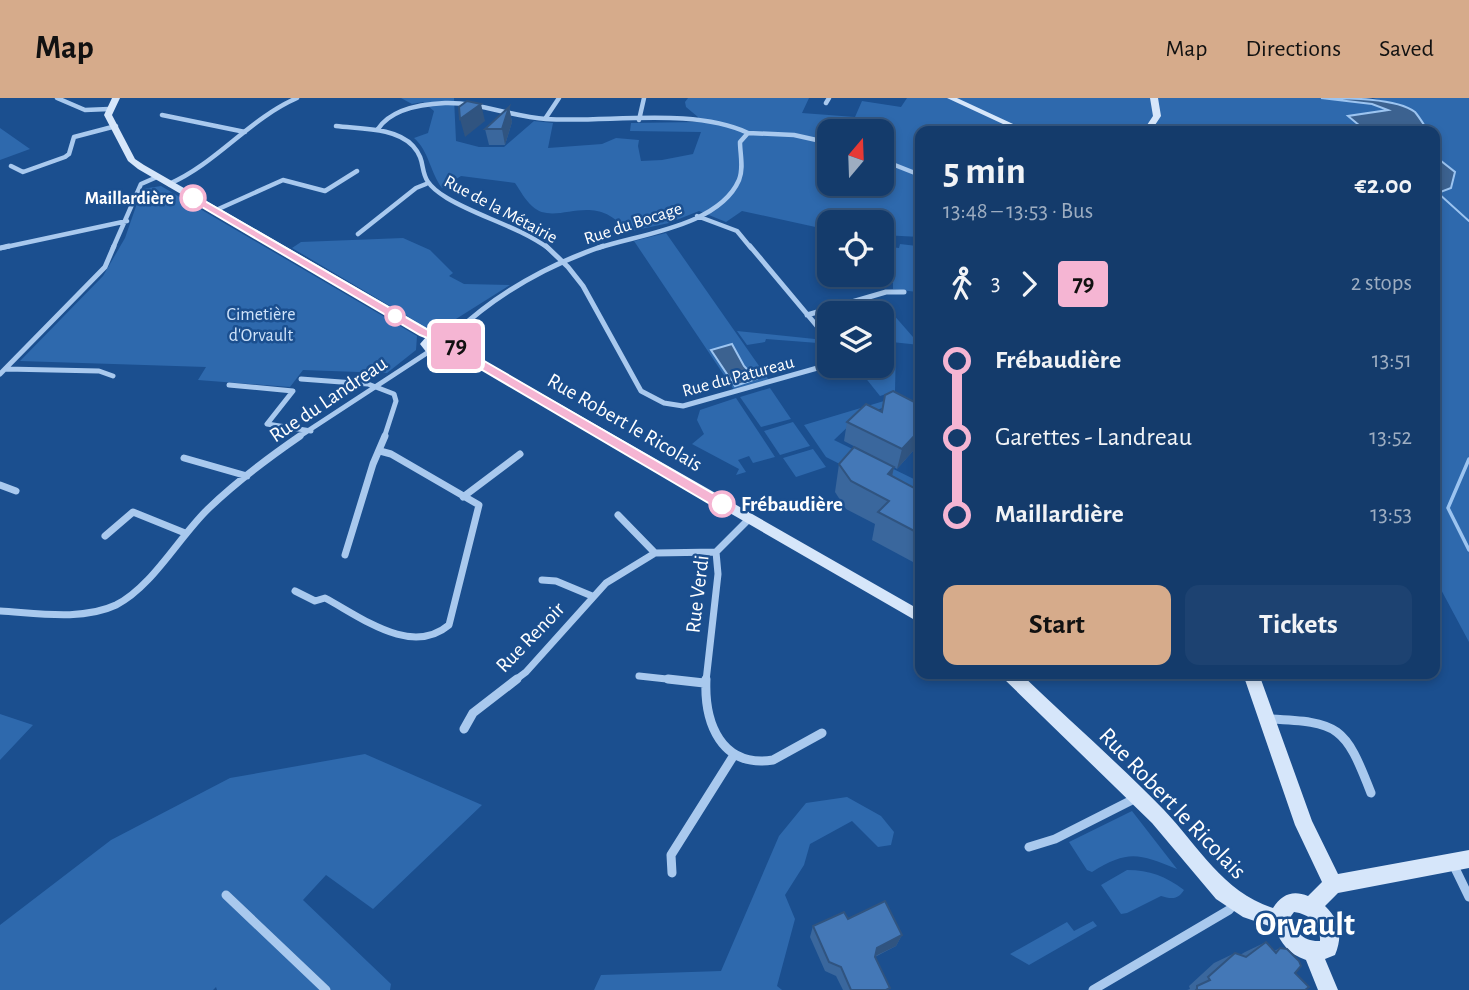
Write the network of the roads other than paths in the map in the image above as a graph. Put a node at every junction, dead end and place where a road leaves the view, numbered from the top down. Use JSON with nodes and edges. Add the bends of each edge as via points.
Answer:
{"nodes":[{"id":1,"x":57,"y":98,"type":"edge"},
{"id":2,"x":116,"y":98,"type":"edge"},
{"id":3,"x":297,"y":98,"type":"edge"},
{"id":4,"x":559,"y":98,"type":"edge"},
{"id":5,"x":644,"y":98,"type":"edge"},
{"id":6,"x":829,"y":98,"type":"edge"},
{"id":7,"x":951,"y":98,"type":"edge"},
{"id":8,"x":1154,"y":98,"type":"edge"},
{"id":9,"x":826,"y":103,"type":"dead end"},
{"id":10,"x":109,"y":109,"type":"junction"},
{"id":11,"x":162,"y":115,"type":"dead end"},
{"id":12,"x":545,"y":118,"type":"junction"},
{"id":13,"x":639,"y":120,"type":"junction"},
{"id":14,"x":336,"y":126,"type":"dead end"},
{"id":15,"x":1013,"y":126,"type":"edge"},
{"id":16,"x":1152,"y":126,"type":"edge"},
{"id":17,"x":116,"y":127,"type":"junction"},
{"id":18,"x":378,"y":129,"type":"junction"},
{"id":19,"x":245,"y":132,"type":"junction"},
{"id":20,"x":748,"y":133,"type":"junction"},
{"id":21,"x":817,"y":141,"type":"edge"},
{"id":22,"x":894,"y":165,"type":"edge"},
{"id":23,"x":11,"y":166,"type":"dead end"},
{"id":24,"x":357,"y":171,"type":"dead end"},
{"id":25,"x":915,"y":173,"type":"edge"},
{"id":26,"x":163,"y":181,"type":"junction"},
{"id":27,"x":426,"y":184,"type":"junction"},
{"id":28,"x":215,"y":211,"type":"junction"},
{"id":29,"x":697,"y":216,"type":"junction"},
{"id":30,"x":127,"y":221,"type":"junction"},
{"id":31,"x":358,"y":234,"type":"dead end"},
{"id":32,"x":0,"y":248,"type":"edge"},
{"id":33,"x":565,"y":262,"type":"junction"},
{"id":34,"x":904,"y":292,"type":"dead end"},
{"id":35,"x":807,"y":315,"type":"junction"},
{"id":36,"x":454,"y":334,"type":"junction"},
{"id":37,"x":432,"y":336,"type":"junction"},
{"id":38,"x":453,"y":348,"type":"junction"},
{"id":39,"x":430,"y":351,"type":"junction"},
{"id":40,"x":6,"y":369,"type":"junction"},
{"id":41,"x":0,"y":374,"type":"edge"},
{"id":42,"x":113,"y":376,"type":"dead end"},
{"id":43,"x":301,"y":379,"type":"dead end"},
{"id":44,"x":229,"y":385,"type":"dead end"},
{"id":45,"x":378,"y":386,"type":"junction"},
{"id":46,"x":311,"y":432,"type":"junction"},
{"id":47,"x":380,"y":451,"type":"junction"},
{"id":48,"x":520,"y":453,"type":"dead end"},
{"id":49,"x":184,"y":458,"type":"dead end"},
{"id":50,"x":247,"y":477,"type":"junction"},
{"id":51,"x":0,"y":485,"type":"edge"},
{"id":52,"x":16,"y":491,"type":"dead end"},
{"id":53,"x":463,"y":497,"type":"junction"},
{"id":54,"x":618,"y":515,"type":"dead end"},
{"id":55,"x":748,"y":520,"type":"junction"},
{"id":56,"x":185,"y":533,"type":"junction"},
{"id":57,"x":105,"y":536,"type":"dead end"},
{"id":58,"x":716,"y":552,"type":"junction"},
{"id":59,"x":655,"y":553,"type":"junction"},
{"id":60,"x":345,"y":555,"type":"dead end"},
{"id":61,"x":542,"y":580,"type":"dead end"},
{"id":62,"x":295,"y":590,"type":"dead end"},
{"id":63,"x":592,"y":596,"type":"junction"},
{"id":64,"x":0,"y":611,"type":"edge"},
{"id":65,"x":915,"y":614,"type":"edge"},
{"id":66,"x":639,"y":676,"type":"dead end"},
{"id":67,"x":1015,"y":679,"type":"edge"},
{"id":68,"x":1253,"y":679,"type":"edge"},
{"id":69,"x":704,"y":683,"type":"junction"},
{"id":70,"x":1268,"y":719,"type":"junction"},
{"id":71,"x":464,"y":729,"type":"dead end"},
{"id":72,"x":822,"y":733,"type":"dead end"},
{"id":73,"x":734,"y":755,"type":"junction"},
{"id":74,"x":1371,"y":793,"type":"dead end"},
{"id":75,"x":1138,"y":797,"type":"junction"},
{"id":76,"x":1029,"y":847,"type":"dead end"},
{"id":77,"x":1461,"y":862,"type":"edge"},
{"id":78,"x":672,"y":873,"type":"dead end"},
{"id":79,"x":1333,"y":884,"type":"junction"},
{"id":80,"x":226,"y":895,"type":"dead end"},
{"id":81,"x":1469,"y":897,"type":"edge"},
{"id":82,"x":1236,"y":902,"type":"junction"},
{"id":83,"x":1311,"y":907,"type":"junction"},
{"id":84,"x":1280,"y":920,"type":"junction"},
{"id":85,"x":1314,"y":953,"type":"junction"},
{"id":86,"x":326,"y":990,"type":"edge"},
{"id":87,"x":1093,"y":990,"type":"edge"},
{"id":88,"x":1328,"y":990,"type":"edge"}],
"edges":[{"from":1,"to":10,"type":"street","via":[[85,110]]},
{"from":2,"to":10,"type":"main road"},
{"from":3,"to":19,"type":"street","via":[[274,108]]},
{"from":4,"to":12,"type":"street"},
{"from":5,"to":13,"type":"street"},
{"from":6,"to":9,"type":"street"},
{"from":7,"to":15,"type":"main road"},
{"from":8,"to":16,"type":"main road","via":[[1157,120]]},
{"from":10,"to":17,"type":"main road"},
{"from":11,"to":19,"type":"street"},
{"from":12,"to":13,"type":"street"},
{"from":12,"to":18,"type":"street","via":[[437,103],[414,106],[383,121]]},
{"from":13,"to":20,"type":"street","via":[[708,120]]},
{"from":14,"to":18,"type":"street"},
{"from":17,"to":23,"type":"street","via":[[74,137],[65,157],[23,172]]},
{"from":17,"to":26,"type":"main road","via":[[132,161]]},
{"from":18,"to":27,"type":"street","name":"Rue de la Métairie","via":[[414,146]]},
{"from":19,"to":26,"type":"street","via":[[208,165]]},
{"from":20,"to":21,"type":"street"},
{"from":20,"to":29,"type":"street","name":"Rue du Bocage","via":[[740,142],[738,181],[717,204]]},
{"from":22,"to":25,"type":"street"},
{"from":24,"to":28,"type":"street","via":[[325,191],[283,180]]},
{"from":26,"to":28,"type":"main road"},
{"from":26,"to":30,"type":"street","via":[[141,184]]},
{"from":27,"to":31,"type":"street"},
{"from":27,"to":33,"type":"street","name":"Rue de la Métairie","via":[[456,203],[538,240]]},
{"from":28,"to":37,"type":"main road"},
{"from":29,"to":33,"type":"street","name":"Rue du Bocage"},
{"from":29,"to":35,"type":"street","name":"Rue du Patureau","via":[[737,231]]},
{"from":30,"to":32,"type":"street"},
{"from":30,"to":40,"type":"street","via":[[105,267]]},
{"from":33,"to":35,"type":"street","name":"Rue du Patureau","via":[[641,391],[671,407],[690,406],[821,367],[830,343]]},
{"from":33,"to":36,"type":"street","name":"Rue du Bocage","via":[[497,299]]},
{"from":34,"to":35,"type":"street","via":[[886,292]]},
{"from":36,"to":37,"type":"main road"},
{"from":36,"to":38,"type":"main road","via":[[459,341]]},
{"from":37,"to":39,"type":"main road","via":[[426,344]]},
{"from":38,"to":39,"type":"main road"},
{"from":38,"to":55,"type":"main road","name":"Rue Robert le Ricolais"},
{"from":39,"to":45,"type":"street","name":"Rue du Landreau"},
{"from":40,"to":41,"type":"street"},
{"from":40,"to":42,"type":"street","via":[[99,371]]},
{"from":43,"to":45,"type":"street"},
{"from":44,"to":46,"type":"street","via":[[293,391],[267,424]]},
{"from":45,"to":46,"type":"street","name":"Rue du Landreau"},
{"from":45,"to":47,"type":"street","via":[[394,394],[396,401]]},
{"from":46,"to":50,"type":"street","name":"Rue du Landreau"},
{"from":47,"to":53,"type":"street"},
{"from":47,"to":60,"type":"street"},
{"from":48,"to":53,"type":"street"},
{"from":49,"to":50,"type":"street"},
{"from":50,"to":56,"type":"street","name":"Rue du Landreau"},
{"from":51,"to":52,"type":"street"},
{"from":53,"to":62,"type":"street","via":[[479,505],[449,625],[437,635],[395,636],[325,598],[315,601]]},
{"from":54,"to":59,"type":"street"},
{"from":55,"to":58,"type":"street","name":"Rue Verdi"},
{"from":55,"to":65,"type":"main road","name":"Rue Robert le Ricolais"},
{"from":56,"to":57,"type":"street","via":[[133,512]]},
{"from":56,"to":64,"type":"street","name":"Rue du Landreau","via":[[116,606],[52,614]]},
{"from":58,"to":59,"type":"street","name":"Rue Renoir"},
{"from":58,"to":69,"type":"street","name":"Rue Verdi","via":[[718,574]]},
{"from":59,"to":63,"type":"street","name":"Rue Renoir"},
{"from":61,"to":63,"type":"street","name":"Rue Renoir"},
{"from":63,"to":71,"type":"street","name":"Rue Renoir","via":[[526,672],[472,713]]},
{"from":66,"to":69,"type":"street"},
{"from":67,"to":75,"type":"main road","name":"Rue Robert le Ricolais"},
{"from":68,"to":70,"type":"main road"},
{"from":69,"to":73,"type":"street","name":"Rue Verdi","via":[[712,725]]},
{"from":70,"to":74,"type":"street","via":[[1327,724],[1339,731]]},
{"from":70,"to":79,"type":"main road","via":[[1304,825]]},
{"from":72,"to":73,"type":"street","via":[[810,736],[782,757],[766,761]]},
{"from":73,"to":78,"type":"street","via":[[671,855]]},
{"from":75,"to":76,"type":"street","via":[[1055,839]]},
{"from":75,"to":82,"type":"main road","name":"Rue Robert le Ricolais"},
{"from":77,"to":79,"type":"main road"},
{"from":77,"to":81,"type":"street"},
{"from":79,"to":83,"type":"main road"},
{"from":80,"to":86,"type":"street"},
{"from":82,"to":84,"type":"main road","name":"Rue Robert le Ricolais"},
{"from":82,"to":87,"type":"street"},
{"from":83,"to":84,"type":"main road","via":[[1288,904]]},
{"from":83,"to":85,"type":"main road","via":[[1327,923],[1332,941],[1328,948]]},
{"from":84,"to":85,"type":"main road","via":[[1292,941]]},
{"from":85,"to":88,"type":"main road"}]}
